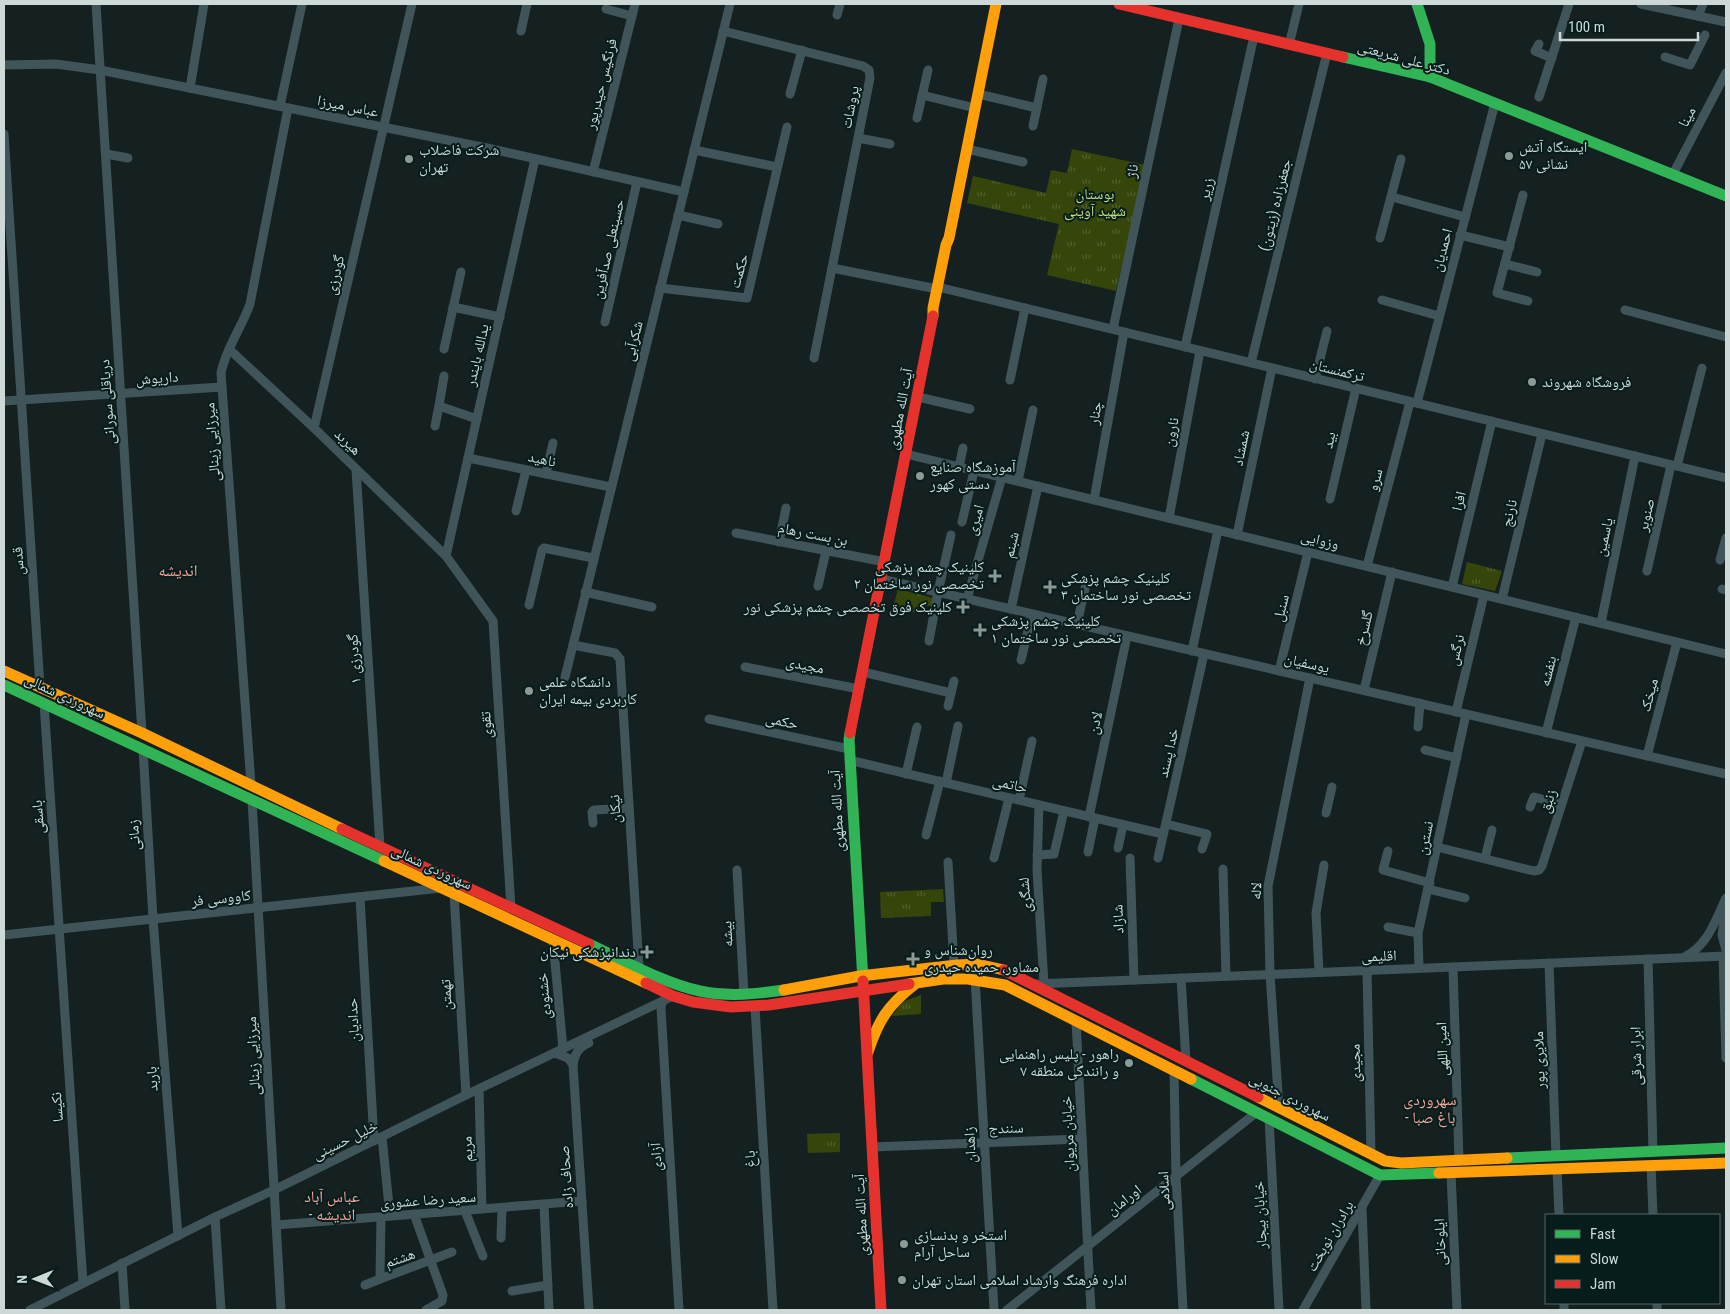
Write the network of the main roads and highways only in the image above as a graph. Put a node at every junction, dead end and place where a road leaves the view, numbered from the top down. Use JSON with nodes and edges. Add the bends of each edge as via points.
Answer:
{"nodes":[{"id":1,"x":996,"y":4,"type":"edge"},
{"id":2,"x":1119,"y":4,"type":"edge"},
{"id":3,"x":1417,"y":4,"type":"edge"},
{"id":4,"x":1162,"y":9,"type":"edge"},
{"id":5,"x":1430,"y":77,"type":"junction"},
{"id":6,"x":1726,"y":196,"type":"edge"},
{"id":7,"x":4,"y":671,"type":"edge"},
{"id":8,"x":4,"y":685,"type":"edge"},
{"id":9,"x":251,"y":784,"type":"junction"},
{"id":10,"x":252,"y":800,"type":"junction"},
{"id":11,"x":856,"y":977,"type":"junction"},
{"id":12,"x":918,"y":982,"type":"junction"},
{"id":13,"x":862,"y":989,"type":"junction"},
{"id":14,"x":1082,"y":1009,"type":"junction"},
{"id":15,"x":1076,"y":1021,"type":"junction"},
{"id":16,"x":866,"y":1057,"type":"junction"},
{"id":17,"x":1726,"y":1148,"type":"edge"},
{"id":18,"x":1556,"y":1156,"type":"junction"},
{"id":19,"x":1726,"y":1163,"type":"edge"},
{"id":20,"x":1556,"y":1169,"type":"junction"},
{"id":21,"x":881,"y":1310,"type":"edge"}],
"edges":[{"from":1,"to":11,"type":"main road","name":"آیت الله مطهری","via":[[949,238],[938,310],[933,318],[849,740]]},
{"from":2,"to":4,"type":"main road","name":"دکتر علی شریعتی"},
{"from":3,"to":5,"type":"main road","via":[[1430,44]]},
{"from":4,"to":5,"type":"main road","name":"دکتر علی شریعتی","via":[[1179,19]]},
{"from":5,"to":6,"type":"main road","name":"دکتر علی شریعتی"},
{"from":7,"to":9,"type":"main road","name":"سهروردی شمالی"},
{"from":8,"to":10,"type":"main road","name":"سهروردی شمالی"},
{"from":9,"to":10,"type":"main road"},
{"from":9,"to":11,"type":"main road","name":"سهروردی شمالی","via":[[511,908],[694,990],[711,994],[762,994]]},
{"from":10,"to":13,"type":"main road","name":"سهروردی شمالی","via":[[553,940],[665,1002],[755,1006]]},
{"from":11,"to":13,"type":"main road","name":"آیت الله مطهری"},
{"from":11,"to":14,"type":"main road","name":"سهروردی جنوبی","via":[[976,964],[1010,972],[1039,984]]},
{"from":12,"to":13,"type":"main road","name":"سهروردی جنوبی"},
{"from":12,"to":15,"type":"main road","name":"سهروردی جنوبی","via":[[990,980]]},
{"from":12,"to":16,"type":"main road","via":[[883,1012]]},
{"from":13,"to":16,"type":"main road","name":"آیت الله مطهری"},
{"from":14,"to":15,"type":"main road"},
{"from":14,"to":18,"type":"main road","name":"سهروردی جنوبی","via":[[1385,1161]]},
{"from":15,"to":20,"type":"main road","name":"سهروردی جنوبی","via":[[1380,1175]]},
{"from":16,"to":21,"type":"main road","name":"آیت الله مطهری"},
{"from":17,"to":18,"type":"main road","name":"سهروردی جنوبی"},
{"from":18,"to":20,"type":"main road"},
{"from":19,"to":20,"type":"main road","name":"سهروردی جنوبی"}]}
